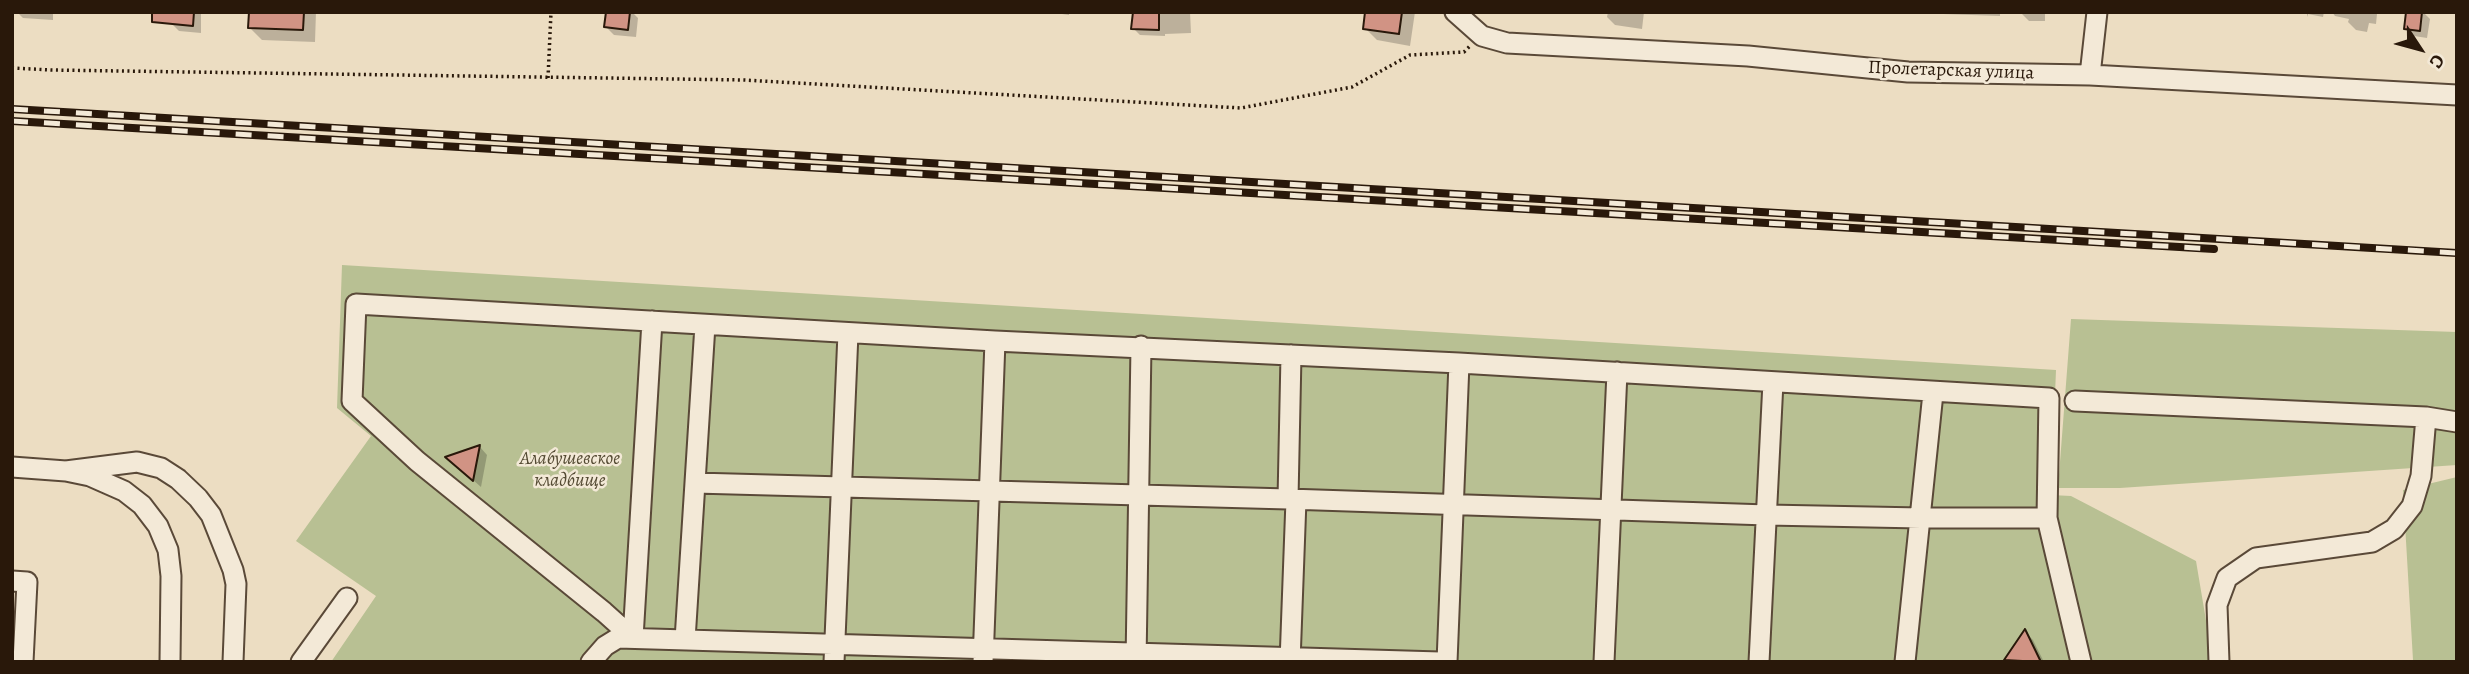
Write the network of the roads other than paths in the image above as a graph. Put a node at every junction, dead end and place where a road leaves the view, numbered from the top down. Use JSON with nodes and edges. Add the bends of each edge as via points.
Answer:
{"nodes":[{"id":1,"x":1455,"y":12,"type":"edge"},
{"id":2,"x":2097,"y":12,"type":"edge"},
{"id":3,"x":2090,"y":75,"type":"junction"},
{"id":4,"x":2457,"y":95,"type":"edge"},
{"id":5,"x":652,"y":321,"type":"junction"},
{"id":6,"x":705,"y":325,"type":"junction"},
{"id":7,"x":848,"y":333,"type":"junction"},
{"id":8,"x":995,"y":341,"type":"junction"},
{"id":9,"x":1142,"y":346,"type":"junction"},
{"id":10,"x":1291,"y":355,"type":"junction"},
{"id":11,"x":1459,"y":363,"type":"junction"},
{"id":12,"x":1617,"y":372,"type":"junction"},
{"id":13,"x":1773,"y":382,"type":"junction"},
{"id":14,"x":1933,"y":393,"type":"junction"},
{"id":15,"x":2075,"y":401,"type":"dead end"},
{"id":16,"x":2426,"y":416,"type":"junction"},
{"id":17,"x":2457,"y":422,"type":"edge"},
{"id":18,"x":12,"y":467,"type":"edge"},
{"id":19,"x":66,"y":471,"type":"junction"},
{"id":20,"x":695,"y":483,"type":"junction"},
{"id":21,"x":843,"y":485,"type":"junction"},
{"id":22,"x":990,"y":490,"type":"junction"},
{"id":23,"x":1140,"y":495,"type":"junction"},
{"id":24,"x":1292,"y":499,"type":"junction"},
{"id":25,"x":1455,"y":505,"type":"junction"},
{"id":26,"x":1612,"y":511,"type":"junction"},
{"id":27,"x":1767,"y":515,"type":"junction"},
{"id":28,"x":2048,"y":517,"type":"junction"},
{"id":29,"x":1921,"y":518,"type":"junction"},
{"id":30,"x":12,"y":581,"type":"edge"},
{"id":31,"x":347,"y":598,"type":"dead end"},
{"id":32,"x":633,"y":638,"type":"junction"},
{"id":33,"x":685,"y":640,"type":"junction"},
{"id":34,"x":834,"y":654,"type":"edge"},
{"id":35,"x":983,"y":655,"type":"edge"},
{"id":36,"x":1136,"y":657,"type":"edge"},
{"id":37,"x":311,"y":658,"type":"edge"},
{"id":38,"x":1290,"y":660,"type":"edge"},
{"id":39,"x":23,"y":662,"type":"edge"},
{"id":40,"x":170,"y":662,"type":"edge"},
{"id":41,"x":233,"y":662,"type":"edge"},
{"id":42,"x":590,"y":662,"type":"edge"},
{"id":43,"x":1440,"y":662,"type":"edge"},
{"id":44,"x":1447,"y":662,"type":"edge"},
{"id":45,"x":1604,"y":662,"type":"edge"},
{"id":46,"x":1759,"y":662,"type":"edge"},
{"id":47,"x":1906,"y":662,"type":"edge"},
{"id":48,"x":2081,"y":662,"type":"edge"},
{"id":49,"x":2219,"y":662,"type":"edge"}],
"edges":[{"from":1,"to":3,"type":"street","name":"Пролетарская улица","via":[[1482,36],[1507,43],[1748,56],[1908,72]]},
{"from":2,"to":3,"type":"street"},
{"from":3,"to":4,"type":"street","name":"Пролетарская улица"},
{"from":5,"to":6,"type":"street"},
{"from":5,"to":32,"type":"street"},
{"from":5,"to":32,"type":"street","via":[[356,304],[352,401],[417,461]]},
{"from":6,"to":7,"type":"street"},
{"from":6,"to":20,"type":"street"},
{"from":7,"to":8,"type":"street"},
{"from":7,"to":21,"type":"street"},
{"from":8,"to":9,"type":"street"},
{"from":8,"to":22,"type":"street"},
{"from":9,"to":10,"type":"street"},
{"from":9,"to":23,"type":"street"},
{"from":10,"to":11,"type":"street"},
{"from":10,"to":24,"type":"street"},
{"from":11,"to":12,"type":"street"},
{"from":11,"to":25,"type":"street"},
{"from":12,"to":13,"type":"street"},
{"from":12,"to":26,"type":"street"},
{"from":13,"to":14,"type":"street"},
{"from":13,"to":27,"type":"street"},
{"from":14,"to":28,"type":"street","via":[[2049,398]]},
{"from":14,"to":29,"type":"street"},
{"from":15,"to":16,"type":"street"},
{"from":16,"to":17,"type":"street"},
{"from":16,"to":49,"type":"street","via":[[2421,476],[2412,506],[2394,529],[2372,542],[2256,558],[2227,578],[2217,605]]},
{"from":18,"to":19,"type":"street"},
{"from":19,"to":40,"type":"street","via":[[108,482],[142,506],[158,526],[168,550]]},
{"from":19,"to":41,"type":"street","via":[[137,462],[160,468],[198,498],[211,515],[236,584]]},
{"from":20,"to":21,"type":"street"},
{"from":20,"to":33,"type":"street"},
{"from":21,"to":22,"type":"street"},
{"from":21,"to":34,"type":"street"},
{"from":22,"to":23,"type":"street"},
{"from":22,"to":35,"type":"street"},
{"from":23,"to":24,"type":"street"},
{"from":23,"to":36,"type":"street"},
{"from":24,"to":25,"type":"street"},
{"from":24,"to":38,"type":"street"},
{"from":25,"to":26,"type":"street"},
{"from":25,"to":44,"type":"street"},
{"from":26,"to":27,"type":"street"},
{"from":26,"to":45,"type":"street"},
{"from":27,"to":29,"type":"street"},
{"from":27,"to":46,"type":"street"},
{"from":28,"to":29,"type":"street"},
{"from":28,"to":48,"type":"street"},
{"from":29,"to":47,"type":"street"},
{"from":30,"to":39,"type":"street","via":[[27,582]]},
{"from":31,"to":37,"type":"street"},
{"from":32,"to":33,"type":"street"},
{"from":32,"to":42,"type":"street","via":[[618,638]]},
{"from":33,"to":34,"type":"street"},
{"from":34,"to":35,"type":"street"},
{"from":35,"to":36,"type":"street"},
{"from":36,"to":38,"type":"street"},
{"from":38,"to":43,"type":"street"}]}
